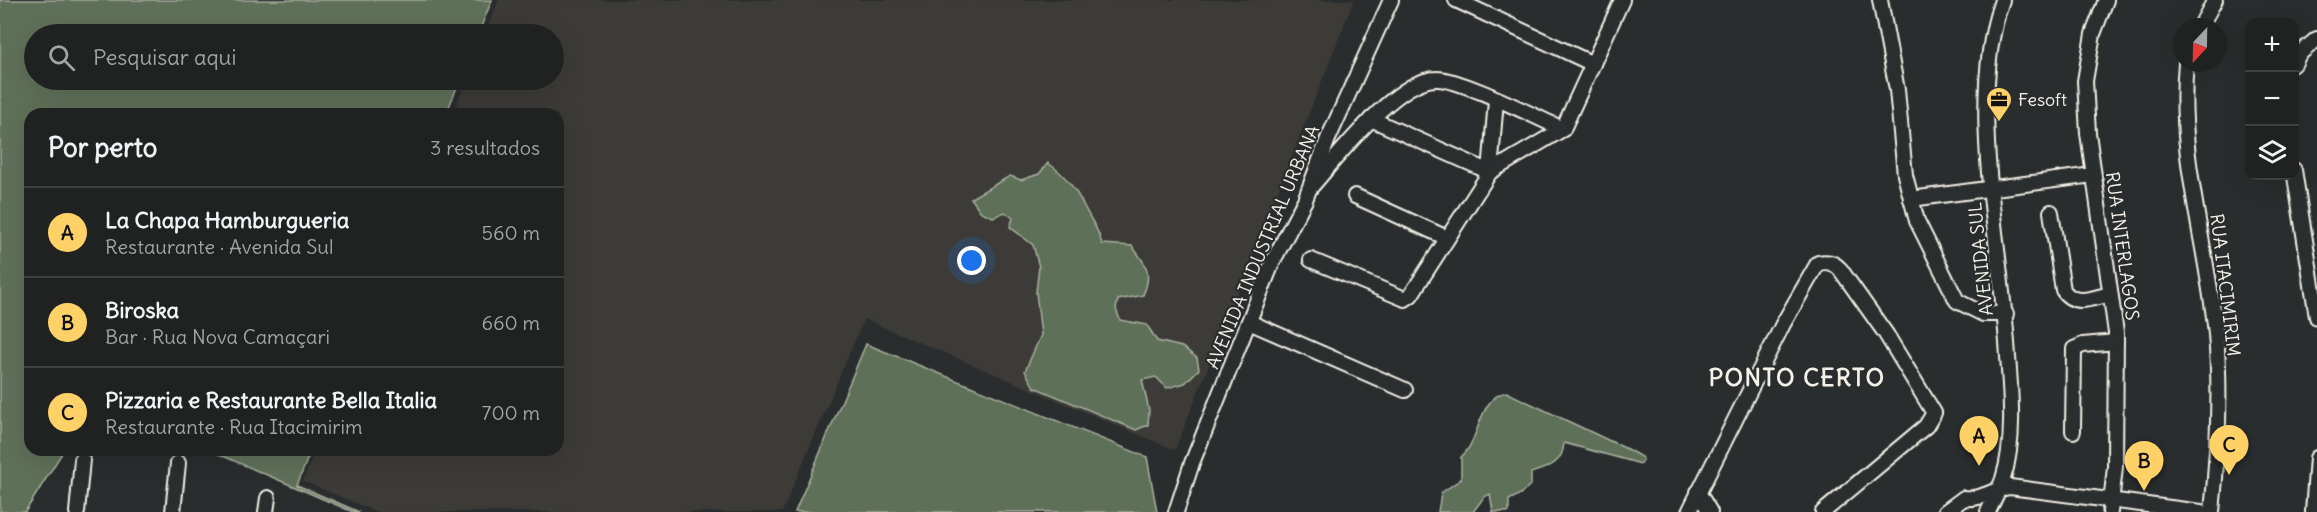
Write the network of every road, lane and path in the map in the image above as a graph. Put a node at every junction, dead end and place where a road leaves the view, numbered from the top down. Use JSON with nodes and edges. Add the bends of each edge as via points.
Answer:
{"nodes":[{"id":1,"x":1391,"y":0,"type":"edge"},
{"id":2,"x":1456,"y":0,"type":"edge"},
{"id":3,"x":1622,"y":0,"type":"edge"},
{"id":4,"x":1880,"y":0,"type":"edge"},
{"id":5,"x":2002,"y":0,"type":"edge"},
{"id":6,"x":2106,"y":0,"type":"edge"},
{"id":7,"x":2215,"y":0,"type":"edge"},
{"id":8,"x":2205,"y":18,"type":"edge"},
{"id":9,"x":2317,"y":39,"type":"edge"},
{"id":10,"x":2299,"y":54,"type":"edge"},
{"id":11,"x":1593,"y":64,"type":"junction"},
{"id":12,"x":2185,"y":72,"type":"edge"},
{"id":13,"x":1496,"y":100,"type":"junction"},
{"id":14,"x":1371,"y":119,"type":"junction"},
{"id":15,"x":1563,"y":129,"type":"junction"},
{"id":16,"x":1325,"y":148,"type":"junction"},
{"id":17,"x":1344,"y":151,"type":"junction"},
{"id":18,"x":1490,"y":172,"type":"junction"},
{"id":19,"x":2093,"y":175,"type":"junction"},
{"id":20,"x":2296,"y":180,"type":"edge"},
{"id":21,"x":1992,"y":187,"type":"junction"},
{"id":22,"x":1310,"y":188,"type":"junction"},
{"id":23,"x":1356,"y":196,"type":"dead end"},
{"id":24,"x":1911,"y":200,"type":"junction"},
{"id":25,"x":2051,"y":212,"type":"dead end"},
{"id":26,"x":1447,"y":238,"type":"junction"},
{"id":27,"x":1311,"y":260,"type":"dead end"},
{"id":28,"x":2110,"y":294,"type":"junction"},
{"id":29,"x":2006,"y":314,"type":"junction"},
{"id":30,"x":2317,"y":317,"type":"edge"},
{"id":31,"x":1249,"y":322,"type":"junction"},
{"id":32,"x":2116,"y":342,"type":"junction"},
{"id":33,"x":1405,"y":390,"type":"dead end"},
{"id":34,"x":2073,"y":431,"type":"dead end"},
{"id":35,"x":2317,"y":458,"type":"edge"},
{"id":36,"x":82,"y":460,"type":"dead end"},
{"id":37,"x":178,"y":463,"type":"dead end"},
{"id":38,"x":1999,"y":489,"type":"junction"},
{"id":39,"x":1698,"y":492,"type":"junction"},
{"id":40,"x":2111,"y":506,"type":"edge"},
{"id":41,"x":76,"y":512,"type":"edge"},
{"id":42,"x":173,"y":512,"type":"edge"},
{"id":43,"x":1176,"y":512,"type":"edge"},
{"id":44,"x":1689,"y":512,"type":"edge"},
{"id":45,"x":1710,"y":512,"type":"edge"},
{"id":46,"x":1823,"y":512,"type":"edge"},
{"id":47,"x":1945,"y":512,"type":"edge"},
{"id":48,"x":1988,"y":512,"type":"edge"},
{"id":49,"x":2201,"y":512,"type":"edge"},
{"id":50,"x":2212,"y":512,"type":"edge"},
{"id":51,"x":2313,"y":512,"type":"edge"}],
"edges":[{"from":1,"to":16,"type":"street","name":"AVENIDA INDUSTRIAL URBANA"},
{"from":2,"to":11,"type":"street"},
{"from":3,"to":11,"type":"street"},
{"from":4,"to":24,"type":"street","via":[[1893,59]]},
{"from":5,"to":21,"type":"street","name":"AVENIDA SUL","via":[[1988,57],[1986,110]]},
{"from":6,"to":19,"type":"street","name":"RUA INTERLAGOS","via":[[2093,34],[2085,81]]},
{"from":7,"to":8,"type":"street"},
{"from":9,"to":10,"type":"street"},
{"from":11,"to":15,"type":"street"},
{"from":12,"to":50,"type":"street","name":"RUA ITACIMIRIM","via":[[2183,95],[2188,147],[2216,333],[2219,416]]},
{"from":13,"to":14,"type":"street","via":[[1435,78],[1399,95]]},
{"from":13,"to":15,"type":"street"},
{"from":13,"to":18,"type":"street"},
{"from":14,"to":17,"type":"street"},
{"from":14,"to":18,"type":"street"},
{"from":15,"to":18,"type":"street"},
{"from":16,"to":17,"type":"street","via":[[1334,153]]},
{"from":16,"to":22,"type":"street","name":"AVENIDA INDUSTRIAL URBANA"},
{"from":17,"to":22,"type":"street"},
{"from":18,"to":26,"type":"street"},
{"from":19,"to":21,"type":"street"},
{"from":19,"to":28,"type":"street","name":"RUA INTERLAGOS"},
{"from":20,"to":30,"type":"street"},
{"from":21,"to":24,"type":"street"},
{"from":21,"to":29,"type":"street","name":"AVENIDA SUL"},
{"from":22,"to":31,"type":"street","name":"AVENIDA INDUSTRIAL URBANA","via":[[1273,261]]},
{"from":23,"to":26,"type":"street"},
{"from":24,"to":29,"type":"street","via":[[1931,253],[1957,301],[1983,314]]},
{"from":25,"to":28,"type":"street","via":[[2066,295],[2079,301]]},
{"from":26,"to":27,"type":"street","via":[[1406,299]]},
{"from":28,"to":32,"type":"street","name":"RUA INTERLAGOS"},
{"from":29,"to":38,"type":"street","name":"AVENIDA SUL","via":[[2010,430]]},
{"from":31,"to":33,"type":"street"},
{"from":31,"to":43,"type":"street","name":"AVENIDA INDUSTRIAL URBANA"},
{"from":32,"to":34,"type":"street","via":[[2074,349]]},
{"from":32,"to":40,"type":"street","name":"RUA INTERLAGOS","via":[[2118,394]]},
{"from":35,"to":51,"type":"street"},
{"from":36,"to":41,"type":"street"},
{"from":37,"to":42,"type":"street"},
{"from":38,"to":40,"type":"street","via":[[2010,487]]},
{"from":38,"to":47,"type":"street","via":[[1979,499],[1964,498]]},
{"from":38,"to":48,"type":"street","name":"AVENIDA SUL"},
{"from":39,"to":44,"type":"street"},
{"from":39,"to":45,"type":"street"},
{"from":39,"to":46,"type":"street","via":[[1818,263],[1834,263],[1886,334],[1934,413],[1926,426]]},
{"from":40,"to":49,"type":"street"}]}
